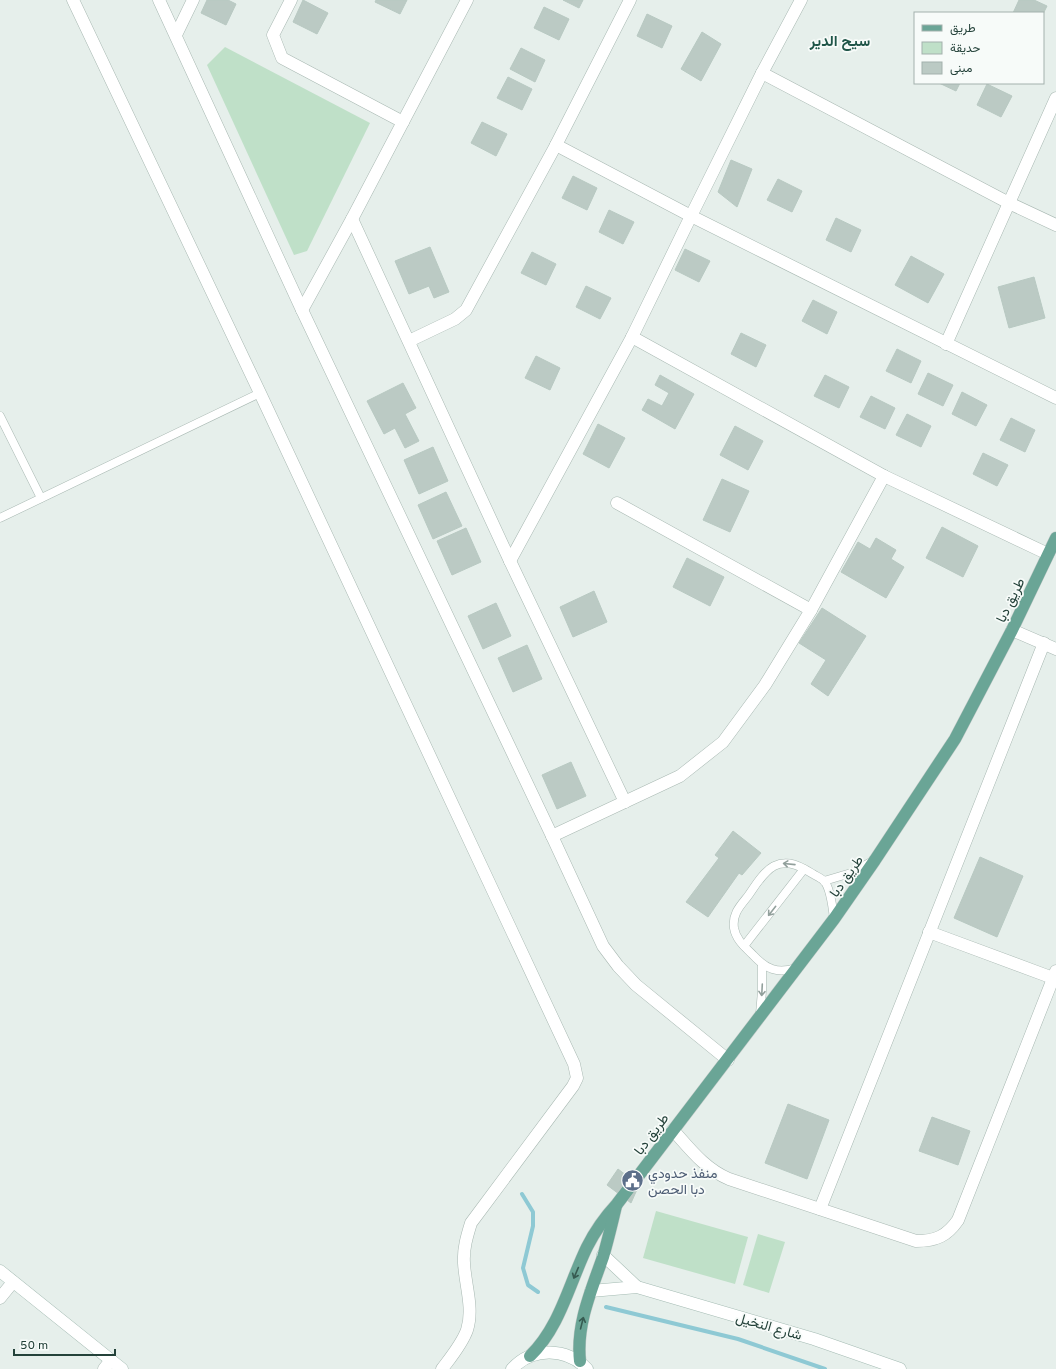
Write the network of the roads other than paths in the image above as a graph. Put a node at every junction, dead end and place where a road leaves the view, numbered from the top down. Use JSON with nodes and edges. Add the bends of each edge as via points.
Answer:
{"nodes":[{"id":1,"x":73,"y":0,"type":"edge"},
{"id":2,"x":159,"y":0,"type":"edge"},
{"id":3,"x":193,"y":0,"type":"edge"},
{"id":4,"x":291,"y":0,"type":"edge"},
{"id":5,"x":467,"y":0,"type":"edge"},
{"id":6,"x":630,"y":0,"type":"edge"},
{"id":7,"x":801,"y":0,"type":"edge"},
{"id":8,"x":176,"y":35,"type":"junction"},
{"id":9,"x":762,"y":73,"type":"junction"},
{"id":10,"x":1056,"y":98,"type":"edge"},
{"id":11,"x":403,"y":122,"type":"junction"},
{"id":12,"x":556,"y":145,"type":"junction"},
{"id":13,"x":1009,"y":203,"type":"junction"},
{"id":14,"x":691,"y":216,"type":"junction"},
{"id":15,"x":352,"y":219,"type":"junction"},
{"id":16,"x":1056,"y":225,"type":"edge"},
{"id":17,"x":302,"y":310,"type":"junction"},
{"id":18,"x":632,"y":338,"type":"junction"},
{"id":19,"x":409,"y":341,"type":"junction"},
{"id":20,"x":946,"y":344,"type":"junction"},
{"id":21,"x":260,"y":393,"type":"junction"},
{"id":22,"x":1056,"y":398,"type":"edge"},
{"id":23,"x":0,"y":416,"type":"edge"},
{"id":24,"x":884,"y":476,"type":"junction"},
{"id":25,"x":41,"y":498,"type":"junction"},
{"id":26,"x":617,"y":503,"type":"dead end"},
{"id":27,"x":0,"y":518,"type":"edge"},
{"id":28,"x":1056,"y":538,"type":"edge"},
{"id":29,"x":1048,"y":554,"type":"junction"},
{"id":30,"x":510,"y":560,"type":"junction"},
{"id":31,"x":811,"y":610,"type":"junction"},
{"id":32,"x":1012,"y":630,"type":"junction"},
{"id":33,"x":1044,"y":643,"type":"junction"},
{"id":34,"x":1056,"y":649,"type":"edge"},
{"id":35,"x":625,"y":802,"type":"junction"},
{"id":36,"x":552,"y":836,"type":"junction"},
{"id":37,"x":875,"y":860,"type":"junction"},
{"id":38,"x":804,"y":869,"type":"junction"},
{"id":39,"x":824,"y":881,"type":"junction"},
{"id":40,"x":834,"y":919,"type":"junction"},
{"id":41,"x":929,"y":932,"type":"junction"},
{"id":42,"x":744,"y":946,"type":"junction"},
{"id":43,"x":762,"y":965,"type":"junction"},
{"id":44,"x":796,"y":968,"type":"junction"},
{"id":45,"x":1054,"y":974,"type":"edge"},
{"id":46,"x":760,"y":1016,"type":"junction"},
{"id":47,"x":728,"y":1060,"type":"junction"},
{"id":48,"x":673,"y":1130,"type":"junction"},
{"id":49,"x":617,"y":1204,"type":"junction"},
{"id":50,"x":820,"y":1209,"type":"junction"},
{"id":51,"x":587,"y":1248,"type":"junction"},
{"id":52,"x":604,"y":1255,"type":"junction"},
{"id":53,"x":0,"y":1271,"type":"edge"},
{"id":54,"x":13,"y":1282,"type":"junction"},
{"id":55,"x":637,"y":1287,"type":"junction"},
{"id":56,"x":591,"y":1291,"type":"junction"},
{"id":57,"x":0,"y":1298,"type":"edge"},
{"id":58,"x":530,"y":1356,"type":"junction"},
{"id":59,"x":107,"y":1365,"type":"edge"},
{"id":60,"x":583,"y":1365,"type":"edge"},
{"id":61,"x":122,"y":1369,"type":"edge"},
{"id":62,"x":442,"y":1369,"type":"edge"},
{"id":63,"x":512,"y":1369,"type":"edge"},
{"id":64,"x":900,"y":1369,"type":"edge"}],
"edges":[{"from":1,"to":21,"type":"street"},
{"from":2,"to":8,"type":"street"},
{"from":3,"to":8,"type":"street"},
{"from":4,"to":11,"type":"street","via":[[273,35],[282,58]]},
{"from":5,"to":11,"type":"street"},
{"from":6,"to":12,"type":"street"},
{"from":7,"to":9,"type":"street"},
{"from":8,"to":17,"type":"street"},
{"from":9,"to":13,"type":"street"},
{"from":9,"to":14,"type":"street"},
{"from":10,"to":13,"type":"street"},
{"from":11,"to":15,"type":"street"},
{"from":12,"to":14,"type":"street"},
{"from":12,"to":19,"type":"street","via":[[466,310]]},
{"from":13,"to":16,"type":"street"},
{"from":13,"to":20,"type":"street"},
{"from":14,"to":18,"type":"street"},
{"from":14,"to":20,"type":"street"},
{"from":15,"to":17,"type":"street"},
{"from":15,"to":19,"type":"street"},
{"from":17,"to":36,"type":"street"},
{"from":18,"to":24,"type":"street"},
{"from":18,"to":30,"type":"street"},
{"from":19,"to":30,"type":"street"},
{"from":20,"to":22,"type":"street"},
{"from":21,"to":25,"type":"lane"},
{"from":21,"to":62,"type":"street","via":[[576,1071],[577,1078],[573,1086],[471,1223],[464,1262],[469,1321],[460,1344]]},
{"from":23,"to":25,"type":"lane"},
{"from":24,"to":29,"type":"street"},
{"from":24,"to":31,"type":"street"},
{"from":25,"to":27,"type":"lane"},
{"from":26,"to":31,"type":"street"},
{"from":28,"to":29,"type":"main road","name":"طريق دبا"},
{"from":29,"to":32,"type":"main road","name":"طريق دبا"},
{"from":30,"to":35,"type":"street"},
{"from":31,"to":35,"type":"street","via":[[765,685],[723,742],[680,776]]},
{"from":32,"to":33,"type":"street"},
{"from":32,"to":37,"type":"main road","name":"طريق دبا","via":[[955,739]]},
{"from":33,"to":34,"type":"street"},
{"from":33,"to":41,"type":"street"},
{"from":35,"to":36,"type":"street"},
{"from":36,"to":47,"type":"street","via":[[603,946],[618,966],[636,985]]},
{"from":37,"to":39,"type":"lane","via":[[851,874]]},
{"from":37,"to":40,"type":"main road","name":"طريق دبا"},
{"from":38,"to":39,"type":"lane"},
{"from":38,"to":42,"type":"lane","one_way":true},
{"from":38,"to":42,"type":"lane","one_way":true,"via":[[785,863],[767,871],[735,915],[735,932]]},
{"from":39,"to":40,"type":"lane","via":[[831,899]]},
{"from":40,"to":44,"type":"main road","name":"طريق دبا"},
{"from":41,"to":45,"type":"street"},
{"from":41,"to":50,"type":"street"},
{"from":42,"to":43,"type":"lane"},
{"from":43,"to":44,"type":"lane","via":[[783,971]]},
{"from":43,"to":46,"type":"lane","one_way":true},
{"from":44,"to":46,"type":"main road","name":"طريق دبا"},
{"from":45,"to":50,"type":"street","via":[[958,1220],[951,1230],[929,1241],[916,1240]]},
{"from":46,"to":47,"type":"main road","name":"طريق دبا"},
{"from":47,"to":48,"type":"main road","name":"طريق دبا"},
{"from":48,"to":49,"type":"main road","name":"طريق دبا"},
{"from":48,"to":50,"type":"street","via":[[706,1166],[717,1174]]},
{"from":49,"to":51,"type":"main road","name":"طريق دبا","via":[[604,1219]]},
{"from":49,"to":52,"type":"main road","name":"طريق دبا"},
{"from":51,"to":52,"type":"main road"},
{"from":51,"to":58,"type":"main road","name":"طريق دبا","one_way":true,"via":[[552,1327]]},
{"from":52,"to":55,"type":"street","name":"شارع النخيل"},
{"from":52,"to":56,"type":"main road","name":"طريق دبا"},
{"from":53,"to":54,"type":"street"},
{"from":54,"to":57,"type":"street"},
{"from":54,"to":59,"type":"street"},
{"from":55,"to":56,"type":"street","name":"شارع النخيل"},
{"from":55,"to":64,"type":"street","name":"شارع النخيل","via":[[814,1339]]},
{"from":60,"to":56,"type":"main road","name":"طريق دبا","one_way":true,"via":[[579,1352],[580,1332]]},
{"from":58,"to":60,"type":"street","via":[[547,1352],[564,1354]]},
{"from":58,"to":63,"type":"street"},
{"from":59,"to":61,"type":"street"}]}
